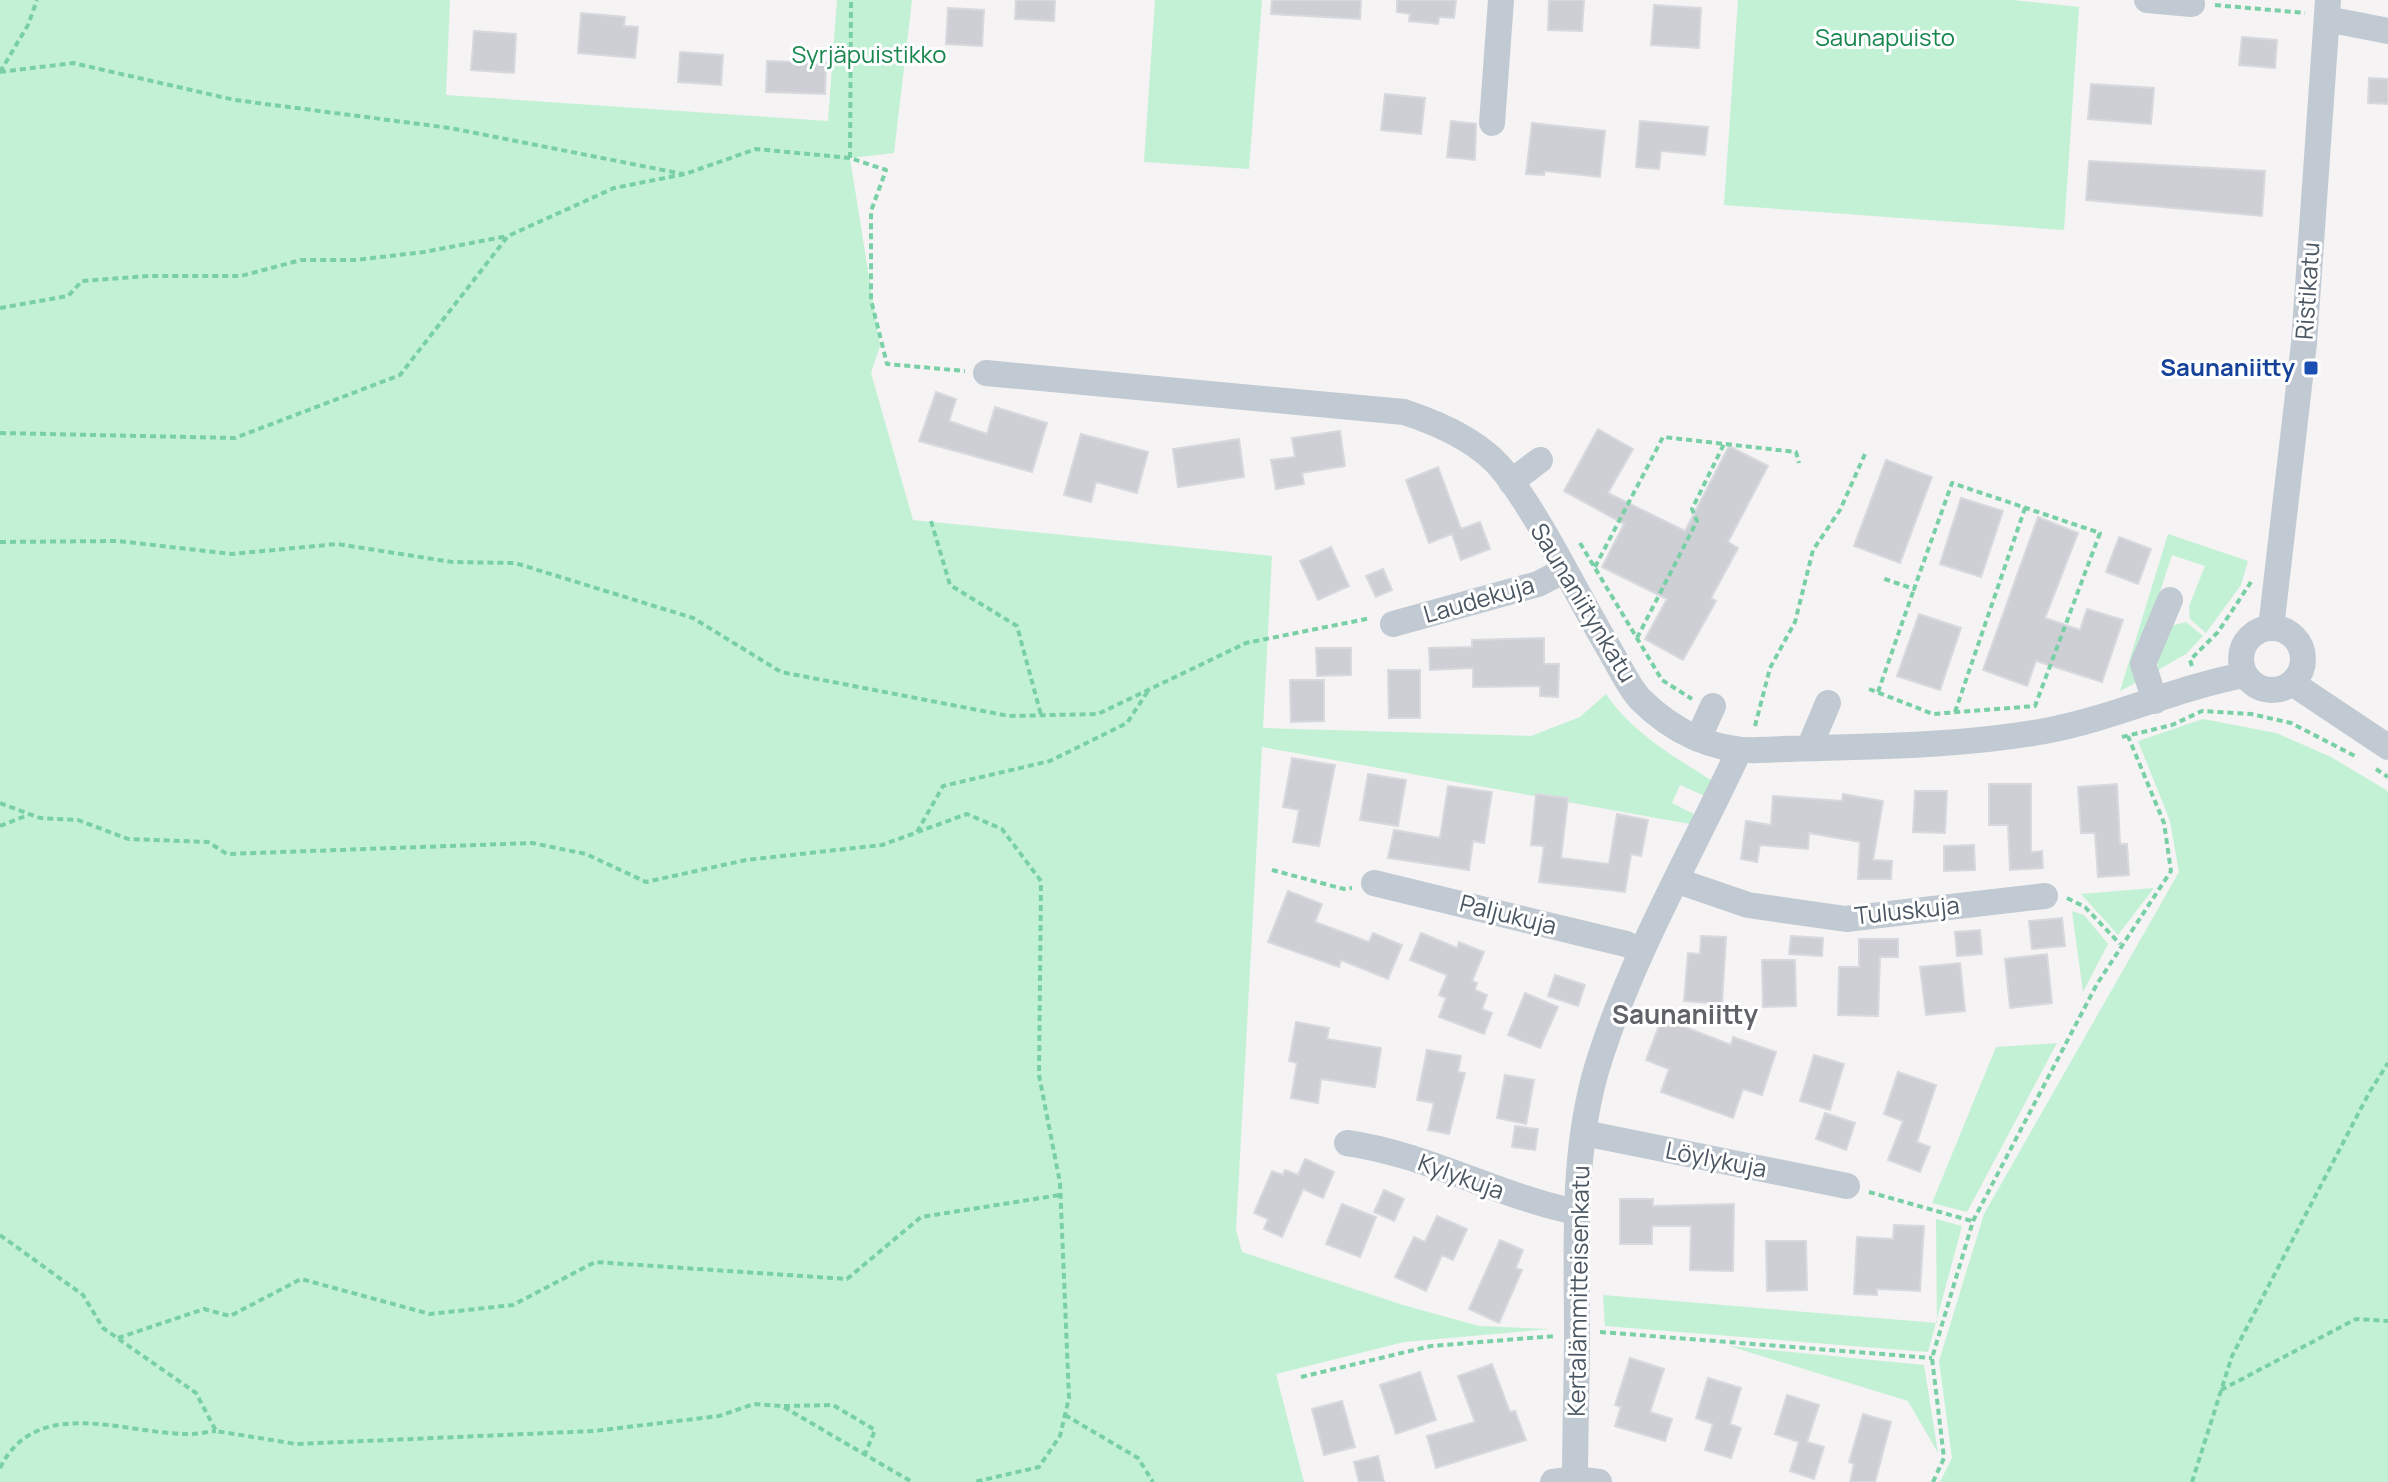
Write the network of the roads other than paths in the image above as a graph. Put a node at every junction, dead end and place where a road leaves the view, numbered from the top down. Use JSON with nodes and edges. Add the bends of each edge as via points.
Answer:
{"nodes":[{"id":1,"x":1501,"y":0,"type":"edge"},
{"id":2,"x":2147,"y":0,"type":"edge"},
{"id":3,"x":2192,"y":4,"type":"road end"},
{"id":4,"x":2316,"y":14,"type":"edge"},
{"id":5,"x":2388,"y":31,"type":"edge"},
{"id":6,"x":1492,"y":123,"type":"dead end"},
{"id":7,"x":986,"y":373,"type":"road end"},
{"id":8,"x":1540,"y":460,"type":"dead end"},
{"id":9,"x":1511,"y":482,"type":"junction"},
{"id":10,"x":1563,"y":571,"type":"junction"},
{"id":11,"x":2170,"y":600,"type":"dead end"},
{"id":12,"x":1393,"y":624,"type":"road end"},
{"id":13,"x":2271,"y":628,"type":"junction"},
{"id":14,"x":2244,"y":675,"type":"junction"},
{"id":15,"x":2292,"y":683,"type":"junction"},
{"id":16,"x":2155,"y":701,"type":"junction"},
{"id":17,"x":1828,"y":703,"type":"dead end"},
{"id":18,"x":1712,"y":708,"type":"road end"},
{"id":19,"x":1698,"y":739,"type":"junction"},
{"id":20,"x":2388,"y":747,"type":"edge"},
{"id":21,"x":1809,"y":748,"type":"junction"},
{"id":22,"x":1749,"y":750,"type":"junction"},
{"id":23,"x":1678,"y":881,"type":"junction"},
{"id":24,"x":1374,"y":883,"type":"road end"},
{"id":25,"x":2045,"y":896,"type":"road end"},
{"id":26,"x":1641,"y":951,"type":"junction"},
{"id":27,"x":1584,"y":1133,"type":"junction"},
{"id":28,"x":1347,"y":1143,"type":"dead end"},
{"id":29,"x":1847,"y":1186,"type":"road end"},
{"id":30,"x":1576,"y":1212,"type":"junction"},
{"id":31,"x":1576,"y":1481,"type":"edge"}],
"edges":[{"from":1,"to":6,"type":"street"},
{"from":2,"to":3,"type":"street"},
{"from":4,"to":5,"type":"street"},
{"from":4,"to":13,"type":"street","name":"Ristikatu","via":[[2304,343]]},
{"from":7,"to":9,"type":"street","name":"Saunaniitynkatu","via":[[1404,412],[1459,434]]},
{"from":8,"to":9,"type":"street"},
{"from":9,"to":10,"type":"street","name":"Saunaniitynkatu"},
{"from":10,"to":12,"type":"street","name":"Laudekuja","via":[[1538,584]]},
{"from":10,"to":19,"type":"street","name":"Saunaniitynkatu","via":[[1638,697]]},
{"from":11,"to":16,"type":"street","via":[[2143,664]]},
{"from":13,"to":14,"type":"street","via":[[2247,640],[2241,650]]},
{"from":13,"to":15,"type":"street","via":[[2290,634],[2301,648],[2301,670]]},
{"from":14,"to":15,"type":"street","via":[[2263,690]]},
{"from":14,"to":16,"type":"street","name":"Saunaniitynkatu","via":[[2198,684]]},
{"from":15,"to":20,"type":"street"},
{"from":16,"to":21,"type":"street","name":"Saunaniitynkatu","via":[[2045,731],[1938,743]]},
{"from":17,"to":21,"type":"street"},
{"from":18,"to":19,"type":"street"},
{"from":19,"to":22,"type":"street","name":"Saunaniitynkatu"},
{"from":21,"to":22,"type":"street","name":"Saunaniitynkatu"},
{"from":22,"to":23,"type":"street","name":"Kertalämmitteisenkatu"},
{"from":23,"to":25,"type":"street","name":"Tuluskuja","via":[[1748,905],[1846,919]]},
{"from":23,"to":26,"type":"street","name":"Kertalämmitteisenkatu"},
{"from":24,"to":26,"type":"street","name":"Paljukuja"},
{"from":26,"to":27,"type":"street","name":"Kertalämmitteisenkatu","via":[[1600,1057]]},
{"from":27,"to":29,"type":"street","name":"Löylykuja"},
{"from":27,"to":30,"type":"street","name":"Kertalämmitteisenkatu"},
{"from":28,"to":30,"type":"street","name":"Kylykuja","via":[[1375,1147],[1537,1204]]},
{"from":30,"to":31,"type":"street","name":"Kertalämmitteisenkatu","via":[[1586,1333]]}]}
